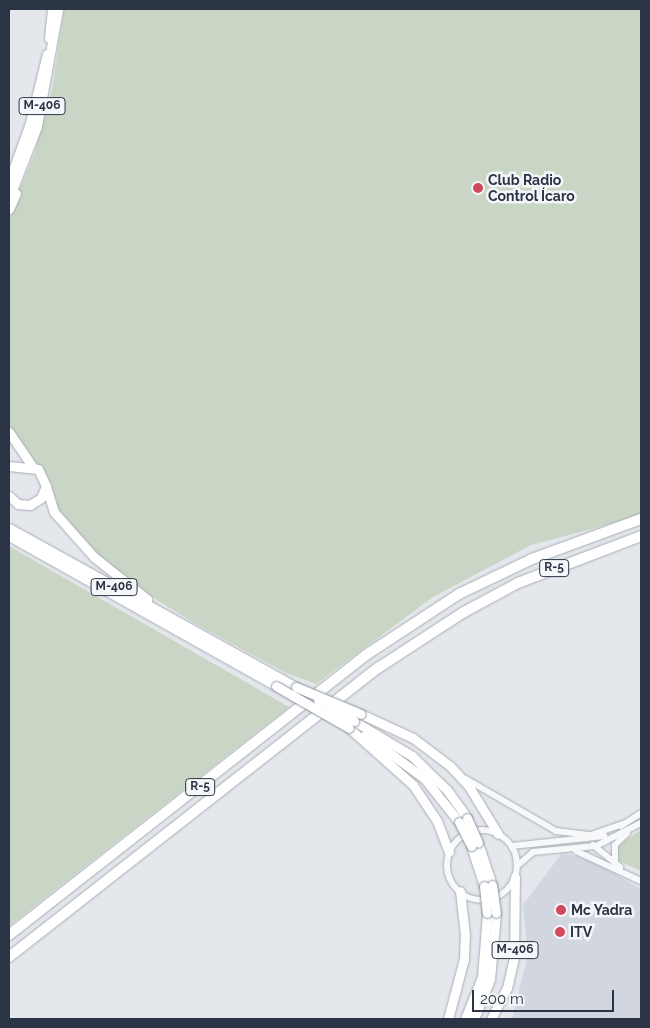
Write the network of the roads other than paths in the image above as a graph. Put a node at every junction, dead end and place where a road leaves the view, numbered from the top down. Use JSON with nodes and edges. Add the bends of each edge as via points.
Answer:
{"nodes":[{"id":1,"x":52,"y":9,"type":"edge"},
{"id":2,"x":58,"y":9,"type":"edge"},
{"id":3,"x":37,"y":126,"type":"junction"},
{"id":4,"x":9,"y":181,"type":"edge"},
{"id":5,"x":9,"y":198,"type":"edge"},
{"id":6,"x":9,"y":209,"type":"edge"},
{"id":7,"x":9,"y":432,"type":"edge"},
{"id":8,"x":13,"y":466,"type":"edge"},
{"id":9,"x":32,"y":466,"type":"junction"},
{"id":10,"x":9,"y":474,"type":"edge"},
{"id":11,"x":46,"y":486,"type":"junction"},
{"id":12,"x":9,"y":496,"type":"edge"},
{"id":13,"x":641,"y":518,"type":"edge"},
{"id":14,"x":9,"y":528,"type":"edge"},
{"id":15,"x":9,"y":536,"type":"edge"},
{"id":16,"x":641,"y":536,"type":"edge"},
{"id":17,"x":9,"y":542,"type":"edge"},
{"id":18,"x":509,"y":595,"type":"dead end"},
{"id":19,"x":470,"y":608,"type":"junction"},
{"id":20,"x":177,"y":631,"type":"junction"},
{"id":21,"x":221,"y":645,"type":"junction"},
{"id":22,"x":278,"y":682,"type":"junction"},
{"id":23,"x":355,"y":721,"type":"junction"},
{"id":24,"x":450,"y":766,"type":"junction"},
{"id":25,"x":641,"y":813,"type":"edge"},
{"id":26,"x":641,"y":823,"type":"edge"},
{"id":27,"x":623,"y":824,"type":"junction"},
{"id":28,"x":498,"y":834,"type":"junction"},
{"id":29,"x":557,"y":841,"type":"junction"},
{"id":30,"x":512,"y":846,"type":"junction"},
{"id":31,"x":596,"y":846,"type":"junction"},
{"id":32,"x":550,"y":848,"type":"junction"},
{"id":33,"x":449,"y":852,"type":"junction"},
{"id":34,"x":616,"y":863,"type":"junction"},
{"id":35,"x":517,"y":866,"type":"junction"},
{"id":36,"x":626,"y":873,"type":"junction"},
{"id":37,"x":515,"y":876,"type":"junction"},
{"id":38,"x":641,"y":881,"type":"edge"},
{"id":39,"x":460,"y":891,"type":"junction"},
{"id":40,"x":492,"y":913,"type":"junction"},
{"id":41,"x":9,"y":935,"type":"edge"},
{"id":42,"x":9,"y":957,"type":"edge"},
{"id":43,"x":448,"y":1019,"type":"edge"},
{"id":44,"x":465,"y":1019,"type":"edge"},
{"id":45,"x":474,"y":1019,"type":"edge"},
{"id":46,"x":491,"y":1019,"type":"edge"}],
"edges":[{"from":1,"to":4,"type":"main road","number":"M-406","via":[[42,80]]},
{"from":2,"to":3,"type":"main road","number":"M-406"},
{"from":3,"to":5,"type":"main road","number":"M-406"},
{"from":3,"to":6,"type":"main road","number":"M-406"},
{"from":7,"to":9,"type":"main road"},
{"from":8,"to":9,"type":"main road"},
{"from":8,"to":10,"type":"main road"},
{"from":9,"to":11,"type":"main road","via":[[42,474]]},
{"from":11,"to":12,"type":"main road","via":[[41,498],[30,505],[18,504]]},
{"from":11,"to":21,"type":"main road","via":[[54,512],[110,573]]},
{"from":13,"to":41,"type":"highway","number":"R-5","via":[[516,565],[459,594],[366,655]]},
{"from":14,"to":21,"type":"main road","number":"M-406"},
{"from":15,"to":20,"type":"main road","number":"M-406"},
{"from":16,"to":19,"type":"highway","number":"R-5","via":[[593,551]]},
{"from":17,"to":20,"type":"main road"},
{"from":18,"to":19,"type":"highway"},
{"from":19,"to":42,"type":"highway","number":"R-5","via":[[343,694]]},
{"from":20,"to":22,"type":"main road","number":"M-406"},
{"from":21,"to":22,"type":"main road","number":"M-406"},
{"from":22,"to":23,"type":"main road","number":"M-406","bridge":true},
{"from":22,"to":23,"type":"main road","number":"M-406","bridge":true,"via":[[296,688]]},
{"from":23,"to":24,"type":"main road","number":"M-406","via":[[412,738]]},
{"from":23,"to":33,"type":"main road","number":"M-406","via":[[413,785],[438,821]]},
{"from":23,"to":40,"type":"main road","number":"M-406","bridge":true,"via":[[412,768],[463,820],[475,844],[488,886]]},
{"from":24,"to":27,"type":"street","via":[[473,785],[556,831],[591,835]]},
{"from":24,"to":28,"type":"main road","number":"M-406","via":[[468,785]]},
{"from":25,"to":27,"type":"street"},
{"from":26,"to":31,"type":"street"},
{"from":26,"to":34,"type":"street","via":[[614,845]]},
{"from":27,"to":29,"type":"street","via":[[597,839]]},
{"from":28,"to":30,"type":"street"},
{"from":28,"to":33,"type":"street","via":[[475,830],[455,842]]},
{"from":29,"to":30,"type":"street"},
{"from":29,"to":31,"type":"street"},
{"from":30,"to":35,"type":"street"},
{"from":31,"to":32,"type":"street"},
{"from":31,"to":34,"type":"street"},
{"from":32,"to":35,"type":"street","via":[[533,852]]},
{"from":32,"to":36,"type":"street","via":[[586,854]]},
{"from":33,"to":39,"type":"street","via":[[448,875]]},
{"from":34,"to":36,"type":"street"},
{"from":35,"to":37,"type":"street"},
{"from":36,"to":38,"type":"street"},
{"from":37,"to":39,"type":"street","via":[[508,888],[484,900]]},
{"from":37,"to":46,"type":"main road","number":"M-406","via":[[514,956],[506,988]]},
{"from":39,"to":43,"type":"main road","via":[[466,935],[464,959]]},
{"from":40,"to":44,"type":"main road","number":"M-406","via":[[482,977]]},
{"from":40,"to":45,"type":"main road","number":"M-406","via":[[490,979]]}]}
